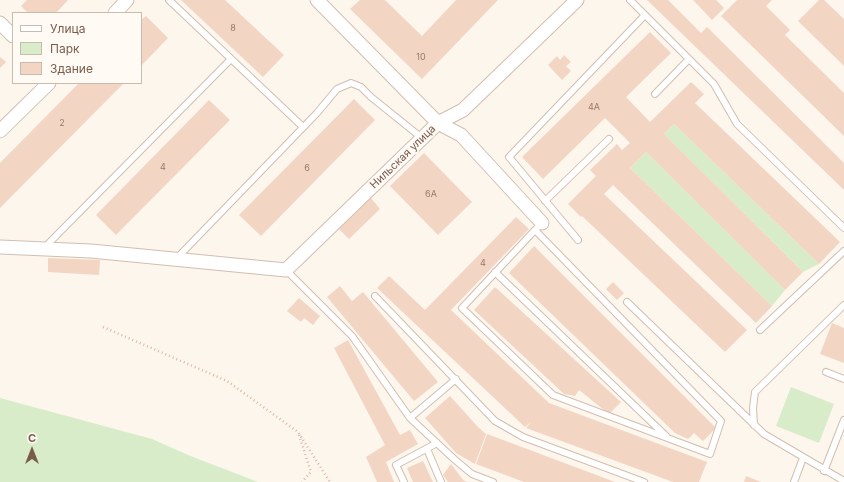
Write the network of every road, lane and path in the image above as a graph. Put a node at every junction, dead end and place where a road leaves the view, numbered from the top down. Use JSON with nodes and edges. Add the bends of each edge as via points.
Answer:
{"nodes":[{"id":1,"x":127,"y":0,"type":"edge"},
{"id":2,"x":168,"y":0,"type":"edge"},
{"id":3,"x":317,"y":0,"type":"edge"},
{"id":4,"x":576,"y":0,"type":"edge"},
{"id":5,"x":630,"y":0,"type":"edge"},
{"id":6,"x":116,"y":12,"type":"edge"},
{"id":7,"x":645,"y":15,"type":"junction"},
{"id":8,"x":0,"y":23,"type":"edge"},
{"id":9,"x":12,"y":35,"type":"edge"},
{"id":10,"x":231,"y":59,"type":"junction"},
{"id":11,"x":689,"y":59,"type":"junction"},
{"id":12,"x":47,"y":84,"type":"edge"},
{"id":13,"x":655,"y":94,"type":"dead end"},
{"id":14,"x":438,"y":123,"type":"junction"},
{"id":15,"x":303,"y":127,"type":"junction"},
{"id":16,"x":0,"y":131,"type":"edge"},
{"id":17,"x":422,"y":138,"type":"junction"},
{"id":18,"x":609,"y":139,"type":"dead end"},
{"id":19,"x":545,"y":201,"type":"junction"},
{"id":20,"x":538,"y":226,"type":"junction"},
{"id":21,"x":844,"y":228,"type":"edge"},
{"id":22,"x":578,"y":240,"type":"dead end"},
{"id":23,"x":0,"y":247,"type":"edge"},
{"id":24,"x":43,"y":249,"type":"junction"},
{"id":25,"x":844,"y":251,"type":"edge"},
{"id":26,"x":176,"y":259,"type":"junction"},
{"id":27,"x":286,"y":270,"type":"junction"},
{"id":28,"x":495,"y":272,"type":"junction"},
{"id":29,"x":375,"y":296,"type":"dead end"},
{"id":30,"x":627,"y":302,"type":"dead end"},
{"id":31,"x":844,"y":305,"type":"edge"},
{"id":32,"x":103,"y":327,"type":"dead end"},
{"id":33,"x":760,"y":330,"type":"dead end"},
{"id":34,"x":826,"y":372,"type":"dead end"},
{"id":35,"x":456,"y":379,"type":"junction"},
{"id":36,"x":844,"y":379,"type":"edge"},
{"id":37,"x":410,"y":418,"type":"junction"},
{"id":38,"x":844,"y":420,"type":"edge"},
{"id":39,"x":754,"y":425,"type":"junction"},
{"id":40,"x":298,"y":432,"type":"junction"},
{"id":41,"x":668,"y":438,"type":"junction"},
{"id":42,"x":437,"y":443,"type":"junction"},
{"id":43,"x":427,"y":448,"type":"junction"},
{"id":44,"x":803,"y":458,"type":"junction"},
{"id":45,"x":824,"y":470,"type":"junction"},
{"id":46,"x":844,"y":481,"type":"edge"},
{"id":47,"x":302,"y":482,"type":"edge"},
{"id":48,"x":330,"y":482,"type":"edge"},
{"id":49,"x":404,"y":482,"type":"edge"},
{"id":50,"x":441,"y":482,"type":"edge"},
{"id":51,"x":493,"y":482,"type":"edge"},
{"id":52,"x":644,"y":482,"type":"edge"},
{"id":53,"x":794,"y":482,"type":"edge"}],
"edges":[{"from":1,"to":6,"type":"street"},
{"from":2,"to":10,"type":"lane"},
{"from":3,"to":14,"type":"street"},
{"from":4,"to":14,"type":"street","name":"Нильская улица","via":[[463,110]]},
{"from":5,"to":7,"type":"lane"},
{"from":7,"to":11,"type":"lane"},
{"from":7,"to":19,"type":"lane","via":[[510,157]]},
{"from":8,"to":9,"type":"street"},
{"from":10,"to":15,"type":"lane"},
{"from":10,"to":24,"type":"lane"},
{"from":11,"to":13,"type":"lane"},
{"from":11,"to":21,"type":"lane","via":[[714,84],[737,124]]},
{"from":12,"to":16,"type":"street"},
{"from":14,"to":17,"type":"street","name":"Нильская улица"},
{"from":14,"to":20,"type":"street","via":[[461,135]]},
{"from":15,"to":17,"type":"lane","via":[[337,89],[351,83],[361,87]]},
{"from":15,"to":26,"type":"lane"},
{"from":17,"to":27,"type":"street","name":"Нильская улица"},
{"from":18,"to":19,"type":"lane"},
{"from":19,"to":22,"type":"lane"},
{"from":20,"to":28,"type":"lane"},
{"from":20,"to":41,"type":"lane","via":[[721,421],[710,454]]},
{"from":23,"to":24,"type":"street"},
{"from":24,"to":26,"type":"street"},
{"from":25,"to":33,"type":"lane"},
{"from":26,"to":27,"type":"street"},
{"from":27,"to":37,"type":"lane","via":[[352,336]]},
{"from":28,"to":41,"type":"lane"},
{"from":28,"to":41,"type":"lane","via":[[462,308],[553,395]]},
{"from":29,"to":35,"type":"lane"},
{"from":30,"to":39,"type":"lane"},
{"from":31,"to":39,"type":"lane","via":[[755,392]]},
{"from":32,"to":40,"type":"path","via":[[227,381]]},
{"from":34,"to":36,"type":"lane"},
{"from":35,"to":37,"type":"lane"},
{"from":35,"to":52,"type":"lane","via":[[495,421],[523,437]]},
{"from":37,"to":42,"type":"lane"},
{"from":38,"to":45,"type":"lane"},
{"from":39,"to":44,"type":"lane"},
{"from":40,"to":47,"type":"path","via":[[311,472]]},
{"from":40,"to":48,"type":"path"},
{"from":42,"to":43,"type":"lane"},
{"from":42,"to":51,"type":"lane","via":[[472,474]]},
{"from":43,"to":49,"type":"lane","via":[[396,465]]},
{"from":43,"to":50,"type":"lane"},
{"from":44,"to":45,"type":"lane"},
{"from":44,"to":53,"type":"lane"},
{"from":45,"to":46,"type":"lane"}]}
